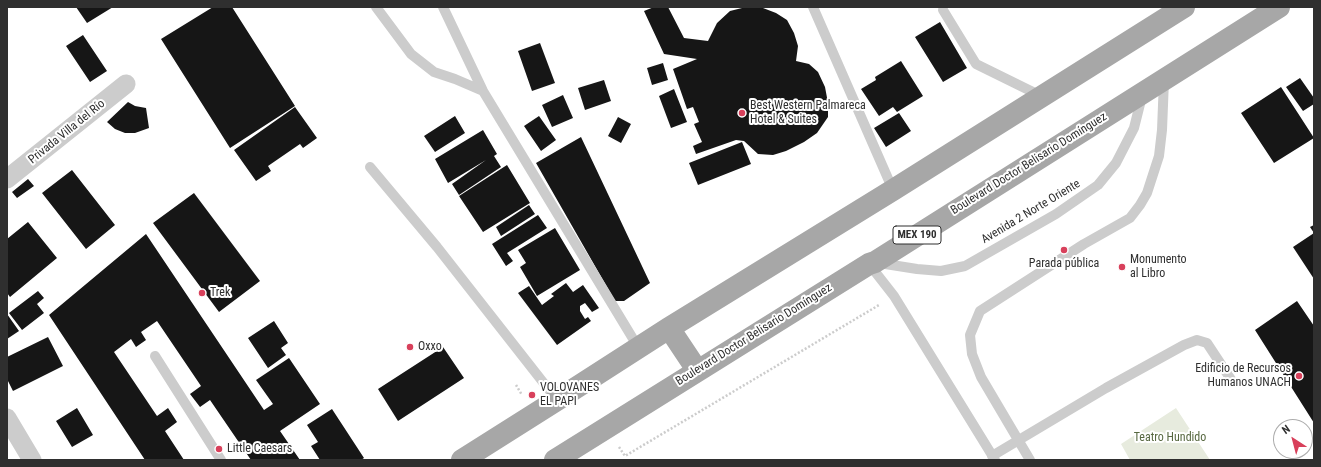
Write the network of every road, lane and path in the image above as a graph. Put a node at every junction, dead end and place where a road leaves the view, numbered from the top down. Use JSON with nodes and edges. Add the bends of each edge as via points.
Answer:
{"nodes":[{"id":1,"x":376,"y":7,"type":"edge"},
{"id":2,"x":443,"y":7,"type":"edge"},
{"id":3,"x":813,"y":7,"type":"edge"},
{"id":4,"x":1184,"y":7,"type":"edge"},
{"id":5,"x":1279,"y":7,"type":"edge"},
{"id":6,"x":943,"y":10,"type":"dead end"},
{"id":7,"x":1164,"y":79,"type":"junction"},
{"id":8,"x":126,"y":84,"type":"dead end"},
{"id":9,"x":483,"y":91,"type":"junction"},
{"id":10,"x":1143,"y":92,"type":"junction"},
{"id":11,"x":1041,"y":96,"type":"junction"},
{"id":12,"x":370,"y":167,"type":"dead end"},
{"id":13,"x":7,"y":179,"type":"edge"},
{"id":14,"x":893,"y":190,"type":"junction"},
{"id":15,"x":872,"y":263,"type":"junction"},
{"id":16,"x":894,"y":296,"type":"junction"},
{"id":17,"x":669,"y":328,"type":"junction"},
{"id":18,"x":638,"y":347,"type":"junction"},
{"id":19,"x":155,"y":356,"type":"dead end"},
{"id":20,"x":697,"y":370,"type":"junction"},
{"id":21,"x":1232,"y":382,"type":"dead end"},
{"id":22,"x":557,"y":400,"type":"junction"},
{"id":23,"x":7,"y":418,"type":"edge"},
{"id":24,"x":1018,"y":440,"type":"junction"},
{"id":25,"x":625,"y":456,"type":"dead end"},
{"id":26,"x":993,"y":458,"type":"edge"},
{"id":27,"x":32,"y":460,"type":"edge"},
{"id":28,"x":221,"y":460,"type":"edge"},
{"id":29,"x":462,"y":460,"type":"edge"},
{"id":30,"x":554,"y":460,"type":"edge"},
{"id":31,"x":1030,"y":460,"type":"edge"}],
"edges":[{"from":1,"to":9,"type":"lane","via":[[411,54],[434,72]]},
{"from":2,"to":9,"type":"lane"},
{"from":3,"to":14,"type":"lane"},
{"from":4,"to":11,"type":"main road"},
{"from":5,"to":7,"type":"main road","name":"Boulevard Doctor Belisario Domínguez","number":"MEX 190"},
{"from":6,"to":11,"type":"lane","via":[[976,64]]},
{"from":7,"to":10,"type":"main road","name":"Boulevard Doctor Belisario Domínguez","number":"MEX 190"},
{"from":7,"to":24,"type":"lane","via":[[1159,156],[1147,193],[1140,205],[1130,218],[1084,244],[980,311],[970,335],[972,354],[981,377]]},
{"from":8,"to":13,"type":"street","name":"Privada Villa del Río"},
{"from":9,"to":18,"type":"lane"},
{"from":10,"to":15,"type":"main road","name":"Boulevard Doctor Belisario Domínguez","number":"MEX 190"},
{"from":10,"to":15,"type":"lane","name":"Avenida 2 Norte Oriente","via":[[1134,128],[1116,163],[1098,186],[1056,214],[965,266],[941,271]]},
{"from":11,"to":14,"type":"main road"},
{"from":12,"to":22,"type":"lane","via":[[437,247]]},
{"from":14,"to":17,"type":"main road"},
{"from":15,"to":16,"type":"lane"},
{"from":15,"to":20,"type":"main road","name":"Boulevard Doctor Belisario Domínguez","number":"MEX 190"},
{"from":16,"to":25,"type":"path"},
{"from":16,"to":26,"type":"lane"},
{"from":17,"to":18,"type":"main road"},
{"from":17,"to":20,"type":"main road"},
{"from":18,"to":22,"type":"main road"},
{"from":19,"to":28,"type":"lane"},
{"from":20,"to":30,"type":"main road","name":"Boulevard Doctor Belisario Domínguez","number":"MEX 190"},
{"from":21,"to":24,"type":"lane","via":[[1207,343],[1197,340],[1112,384]]},
{"from":22,"to":29,"type":"main road"},
{"from":23,"to":27,"type":"street"},
{"from":24,"to":26,"type":"lane"},
{"from":24,"to":31,"type":"lane"}]}
